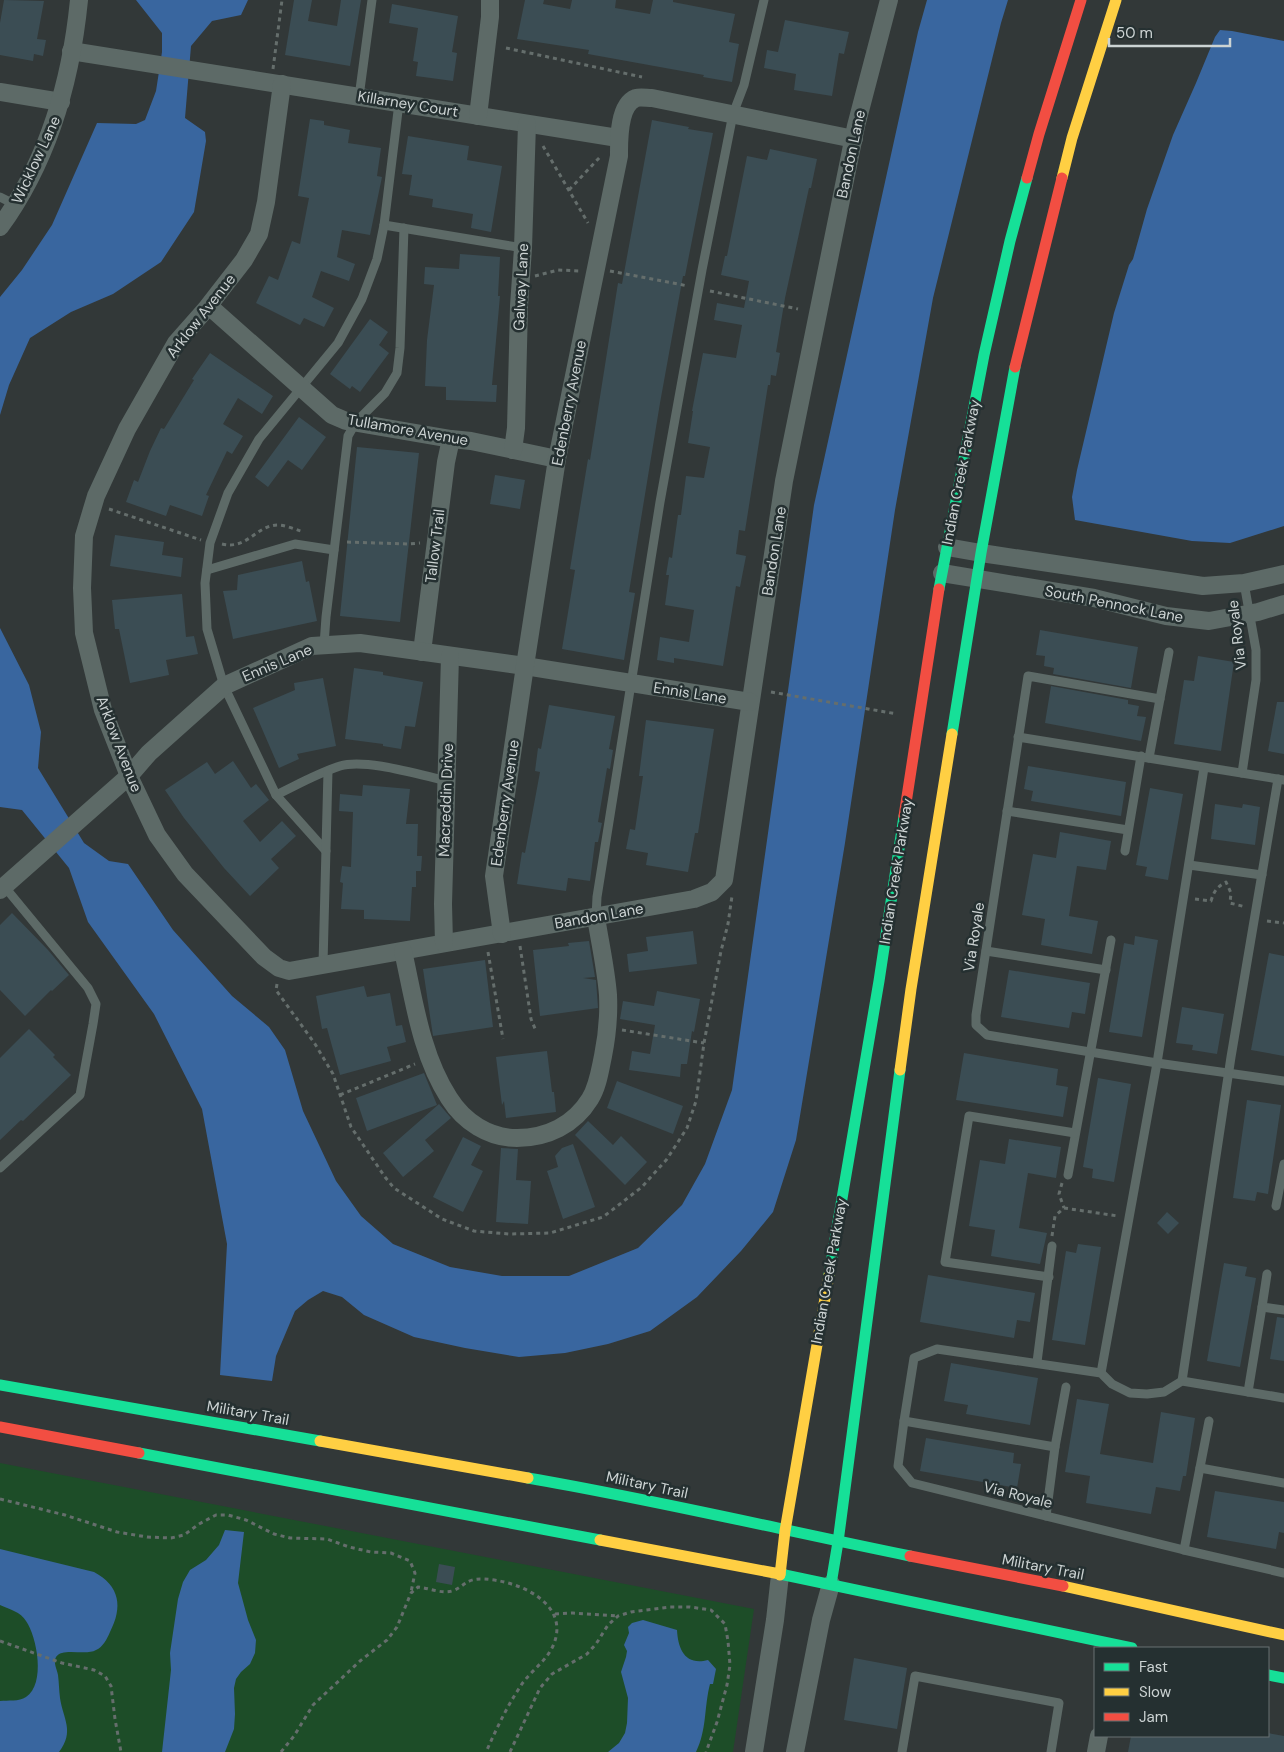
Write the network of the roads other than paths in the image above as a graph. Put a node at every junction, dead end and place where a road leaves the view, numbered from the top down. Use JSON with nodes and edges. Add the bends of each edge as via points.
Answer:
{"nodes":[{"id":1,"x":79,"y":0,"type":"edge"},
{"id":2,"x":372,"y":0,"type":"edge"},
{"id":3,"x":490,"y":0,"type":"edge"},
{"id":4,"x":764,"y":0,"type":"edge"},
{"id":5,"x":889,"y":0,"type":"edge"},
{"id":6,"x":1082,"y":0,"type":"edge"},
{"id":7,"x":1116,"y":0,"type":"edge"},
{"id":8,"x":72,"y":51,"type":"junction"},
{"id":9,"x":282,"y":84,"type":"junction"},
{"id":10,"x":0,"y":92,"type":"edge"},
{"id":11,"x":359,"y":97,"type":"junction"},
{"id":12,"x":61,"y":102,"type":"junction"},
{"id":13,"x":399,"y":103,"type":"junction"},
{"id":14,"x":733,"y":114,"type":"junction"},
{"id":15,"x":478,"y":116,"type":"junction"},
{"id":16,"x":527,"y":124,"type":"junction"},
{"id":17,"x":618,"y":138,"type":"junction"},
{"id":18,"x":854,"y":139,"type":"junction"},
{"id":19,"x":0,"y":197,"type":"edge"},
{"id":20,"x":16,"y":205,"type":"junction"},
{"id":21,"x":384,"y":225,"type":"junction"},
{"id":22,"x":0,"y":227,"type":"edge"},
{"id":23,"x":404,"y":228,"type":"junction"},
{"id":24,"x":523,"y":248,"type":"junction"},
{"id":25,"x":209,"y":306,"type":"junction"},
{"id":26,"x":301,"y":388,"type":"junction"},
{"id":27,"x":356,"y":422,"type":"junction"},
{"id":28,"x":451,"y":440,"type":"junction"},
{"id":29,"x":513,"y":450,"type":"junction"},
{"id":30,"x":557,"y":459,"type":"junction"},
{"id":31,"x":947,"y":547,"type":"junction"},
{"id":32,"x":334,"y":550,"type":"junction"},
{"id":33,"x":981,"y":553,"type":"junction"},
{"id":34,"x":207,"y":570,"type":"junction"},
{"id":35,"x":942,"y":573,"type":"junction"},
{"id":36,"x":1284,"y":574,"type":"edge"},
{"id":37,"x":976,"y":579,"type":"junction"},
{"id":38,"x":1244,"y":583,"type":"junction"},
{"id":39,"x":1284,"y":604,"type":"edge"},
{"id":40,"x":1250,"y":614,"type":"junction"},
{"id":41,"x":324,"y":645,"type":"junction"},
{"id":42,"x":422,"y":652,"type":"junction"},
{"id":43,"x":1169,"y":652,"type":"dead end"},
{"id":44,"x":450,"y":656,"type":"junction"},
{"id":45,"x":524,"y":666,"type":"junction"},
{"id":46,"x":632,"y":683,"type":"junction"},
{"id":47,"x":224,"y":686,"type":"junction"},
{"id":48,"x":1160,"y":699,"type":"junction"},
{"id":49,"x":750,"y":702,"type":"junction"},
{"id":50,"x":1018,"y":737,"type":"junction"},
{"id":51,"x":1145,"y":757,"type":"junction"},
{"id":52,"x":1204,"y":768,"type":"junction"},
{"id":53,"x":328,"y":771,"type":"junction"},
{"id":54,"x":1242,"y":773,"type":"junction"},
{"id":55,"x":129,"y":776,"type":"junction"},
{"id":56,"x":1281,"y":780,"type":"edge"},
{"id":57,"x":446,"y":781,"type":"junction"},
{"id":58,"x":276,"y":795,"type":"junction"},
{"id":59,"x":1007,"y":811,"type":"junction"},
{"id":60,"x":1128,"y":830,"type":"junction"},
{"id":61,"x":326,"y":851,"type":"junction"},
{"id":62,"x":1125,"y":851,"type":"dead end"},
{"id":63,"x":1189,"y":865,"type":"junction"},
{"id":64,"x":1262,"y":875,"type":"junction"},
{"id":65,"x":1,"y":886,"type":"edge"},
{"id":66,"x":596,"y":917,"type":"junction"},
{"id":67,"x":502,"y":934,"type":"junction"},
{"id":68,"x":1111,"y":940,"type":"dead end"},
{"id":69,"x":444,"y":943,"type":"junction"},
{"id":70,"x":403,"y":951,"type":"junction"},
{"id":71,"x":986,"y":951,"type":"junction"},
{"id":72,"x":322,"y":964,"type":"junction"},
{"id":73,"x":1106,"y":970,"type":"junction"},
{"id":74,"x":1090,"y":1051,"type":"junction"},
{"id":75,"x":1157,"y":1063,"type":"junction"},
{"id":76,"x":1229,"y":1072,"type":"junction"},
{"id":77,"x":1284,"y":1081,"type":"edge"},
{"id":78,"x":1075,"y":1133,"type":"junction"},
{"id":79,"x":1284,"y":1166,"type":"edge"},
{"id":80,"x":0,"y":1168,"type":"edge"},
{"id":81,"x":1068,"y":1175,"type":"road end"},
{"id":82,"x":1276,"y":1206,"type":"dead end"},
{"id":83,"x":1052,"y":1246,"type":"road end"},
{"id":84,"x":1267,"y":1274,"type":"dead end"},
{"id":85,"x":1049,"y":1277,"type":"junction"},
{"id":86,"x":1262,"y":1307,"type":"junction"},
{"id":87,"x":1284,"y":1310,"type":"edge"},
{"id":88,"x":1037,"y":1362,"type":"junction"},
{"id":89,"x":1101,"y":1373,"type":"junction"},
{"id":90,"x":1182,"y":1381,"type":"junction"},
{"id":91,"x":0,"y":1385,"type":"edge"},
{"id":92,"x":1066,"y":1387,"type":"dead end"},
{"id":93,"x":1248,"y":1392,"type":"junction"},
{"id":94,"x":1284,"y":1398,"type":"edge"},
{"id":95,"x":904,"y":1421,"type":"junction"},
{"id":96,"x":1209,"y":1421,"type":"dead end"},
{"id":97,"x":0,"y":1427,"type":"edge"},
{"id":98,"x":1055,"y":1447,"type":"junction"},
{"id":99,"x":1200,"y":1468,"type":"junction"},
{"id":100,"x":1284,"y":1483,"type":"edge"},
{"id":101,"x":1046,"y":1516,"type":"junction"},
{"id":102,"x":784,"y":1531,"type":"junction"},
{"id":103,"x":838,"y":1542,"type":"junction"},
{"id":104,"x":1184,"y":1550,"type":"junction"},
{"id":105,"x":1284,"y":1573,"type":"edge"},
{"id":106,"x":780,"y":1575,"type":"junction"},
{"id":107,"x":831,"y":1584,"type":"junction"},
{"id":108,"x":1284,"y":1635,"type":"edge"},
{"id":109,"x":1113,"y":1646,"type":"edge"},
{"id":110,"x":1269,"y":1675,"type":"edge"},
{"id":111,"x":1284,"y":1678,"type":"edge"},
{"id":112,"x":1099,"y":1737,"type":"edge"},
{"id":113,"x":754,"y":1752,"type":"edge"},
{"id":114,"x":794,"y":1752,"type":"edge"},
{"id":115,"x":902,"y":1752,"type":"edge"},
{"id":116,"x":1051,"y":1752,"type":"edge"},
{"id":117,"x":1096,"y":1752,"type":"edge"}],
"edges":[{"from":1,"to":8,"type":"street","name":"Wicklow Lane"},
{"from":2,"to":11,"type":"lane"},
{"from":3,"to":15,"type":"street"},
{"from":4,"to":14,"type":"lane","via":[[744,85]]},
{"from":5,"to":18,"type":"street","name":"Bandon Lane"},
{"from":6,"to":31,"type":"street","name":"Indian Creek Parkway","via":[[1010,241]]},
{"from":7,"to":33,"type":"street","via":[[1072,138],[1043,251],[1016,364]]},
{"from":8,"to":9,"type":"street","name":"Killarney Court"},
{"from":8,"to":12,"type":"street","name":"Wicklow Lane"},
{"from":9,"to":11,"type":"street","name":"Killarney Court"},
{"from":9,"to":25,"type":"street","name":"Arklow Avenue","via":[[259,234],[244,260]]},
{"from":10,"to":12,"type":"street"},
{"from":11,"to":13,"type":"street","name":"Killarney Court"},
{"from":12,"to":20,"type":"street","name":"Wicklow Lane","via":[[40,157]]},
{"from":13,"to":15,"type":"street","name":"Killarney Court"},
{"from":13,"to":21,"type":"lane"},
{"from":14,"to":17,"type":"street","name":"Edenberry Avenue","via":[[652,98],[636,98],[625,107]]},
{"from":14,"to":18,"type":"street","name":"Edenberry Avenue"},
{"from":14,"to":46,"type":"lane","via":[[660,502]]},
{"from":15,"to":16,"type":"street","name":"Killarney Court"},
{"from":16,"to":17,"type":"street","name":"Killarney Court"},
{"from":16,"to":24,"type":"street","name":"Galway Lane"},
{"from":17,"to":30,"type":"street","name":"Edenberry Avenue","via":[[619,156]]},
{"from":18,"to":49,"type":"street","name":"Bandon Lane","via":[[784,481]]},
{"from":19,"to":20,"type":"lane"},
{"from":20,"to":22,"type":"street","name":"Wicklow Lane"},
{"from":21,"to":23,"type":"lane"},
{"from":21,"to":26,"type":"lane","via":[[377,258],[362,299],[338,343]]},
{"from":23,"to":24,"type":"lane"},
{"from":23,"to":27,"type":"lane","via":[[400,348],[396,373],[385,393]]},
{"from":24,"to":29,"type":"street","name":"Galway Lane"},
{"from":25,"to":26,"type":"street","name":"Tullamore Avenue"},
{"from":25,"to":55,"type":"street","name":"Arklow Avenue","via":[[176,343],[127,429],[96,496],[84,536],[84,633],[103,710]]},
{"from":26,"to":27,"type":"street","name":"Tullamore Avenue","via":[[332,415]]},
{"from":26,"to":34,"type":"lane","via":[[259,439],[228,493],[210,542]]},
{"from":27,"to":28,"type":"street","name":"Tullamore Avenue"},
{"from":27,"to":32,"type":"lane","via":[[348,436]]},
{"from":28,"to":29,"type":"street","name":"Tullamore Avenue"},
{"from":28,"to":42,"type":"street","name":"Tallow Trail"},
{"from":29,"to":30,"type":"street","name":"Tullamore Avenue"},
{"from":30,"to":45,"type":"street","name":"Edenberry Avenue"},
{"from":31,"to":33,"type":"street","name":"South Pennock Lane"},
{"from":31,"to":35,"type":"street","name":"Indian Creek Parkway"},
{"from":32,"to":34,"type":"lane","via":[[295,544]]},
{"from":32,"to":41,"type":"lane"},
{"from":33,"to":37,"type":"street"},
{"from":33,"to":38,"type":"street","name":"South Pennock Lane","via":[[1203,586]]},
{"from":34,"to":47,"type":"lane","via":[[208,630]]},
{"from":35,"to":37,"type":"street","name":"South Pennock Lane"},
{"from":35,"to":102,"type":"street","name":"Indian Creek Parkway","via":[[879,981]]},
{"from":36,"to":38,"type":"street","name":"South Pennock Lane"},
{"from":37,"to":40,"type":"street","name":"South Pennock Lane","via":[[1094,598],[1166,616],[1209,621]]},
{"from":37,"to":103,"type":"street","via":[[910,989]]},
{"from":38,"to":40,"type":"lane","name":"Via Royale"},
{"from":39,"to":40,"type":"street","name":"South Pennock Lane"},
{"from":40,"to":54,"type":"lane","name":"Via Royale","via":[[1256,650],[1256,680]]},
{"from":41,"to":42,"type":"street","name":"Ennis Lane","via":[[360,643]]},
{"from":41,"to":47,"type":"street","name":"Ennis Lane","via":[[312,646]]},
{"from":42,"to":44,"type":"street","name":"Ennis Lane"},
{"from":43,"to":48,"type":"lane"},
{"from":44,"to":45,"type":"street","name":"Ennis Lane"},
{"from":44,"to":57,"type":"street","name":"Macreddin Drive"},
{"from":45,"to":46,"type":"street","name":"Ennis Lane"},
{"from":45,"to":67,"type":"street","name":"Edenberry Avenue","via":[[494,876]]},
{"from":46,"to":49,"type":"street","name":"Ennis Lane"},
{"from":46,"to":66,"type":"lane"},
{"from":47,"to":55,"type":"street","name":"Ennis Lane","via":[[148,753]]},
{"from":47,"to":58,"type":"lane"},
{"from":48,"to":50,"type":"lane","name":"Via Royale","via":[[1028,676]]},
{"from":48,"to":51,"type":"lane"},
{"from":49,"to":66,"type":"street","name":"Bandon Lane","via":[[724,880],[712,892],[694,899]]},
{"from":50,"to":51,"type":"lane"},
{"from":50,"to":59,"type":"lane","name":"Via Royale"},
{"from":51,"to":52,"type":"lane"},
{"from":51,"to":60,"type":"lane"},
{"from":52,"to":54,"type":"lane"},
{"from":52,"to":63,"type":"lane"},
{"from":53,"to":57,"type":"lane","via":[[358,764]]},
{"from":53,"to":58,"type":"lane"},
{"from":53,"to":61,"type":"lane"},
{"from":54,"to":56,"type":"lane"},
{"from":55,"to":65,"type":"street","name":"Ennis Lane"},
{"from":55,"to":72,"type":"street","name":"Arklow Avenue","via":[[157,835],[185,874],[264,958],[289,971]]},
{"from":56,"to":64,"type":"lane"},
{"from":57,"to":69,"type":"street","name":"Macreddin Drive"},
{"from":58,"to":61,"type":"lane"},
{"from":59,"to":60,"type":"lane"},
{"from":59,"to":71,"type":"lane","name":"Via Royale"},
{"from":60,"to":62,"type":"lane"},
{"from":61,"to":72,"type":"lane"},
{"from":63,"to":64,"type":"lane"},
{"from":63,"to":75,"type":"lane"},
{"from":64,"to":76,"type":"lane"},
{"from":65,"to":80,"type":"lane","via":[[88,988],[96,1004],[80,1095]]},
{"from":66,"to":67,"type":"street","name":"Bandon Lane"},
{"from":66,"to":70,"type":"street","via":[[608,995],[608,1032],[600,1074],[590,1098],[576,1116],[559,1130],[534,1138],[513,1138],[487,1132],[468,1122],[449,1099],[436,1075],[423,1038]]},
{"from":67,"to":69,"type":"street","name":"Arklow Avenue"},
{"from":68,"to":73,"type":"lane"},
{"from":69,"to":70,"type":"street","name":"Arklow Avenue"},
{"from":70,"to":72,"type":"street","name":"Arklow Avenue"},
{"from":71,"to":73,"type":"lane"},
{"from":71,"to":74,"type":"lane","name":"Via Royale","via":[[976,1025],[987,1034]]},
{"from":73,"to":74,"type":"lane"},
{"from":74,"to":75,"type":"lane","name":"Via Royale"},
{"from":74,"to":78,"type":"lane"},
{"from":75,"to":76,"type":"lane","name":"Via Royale"},
{"from":75,"to":89,"type":"lane"},
{"from":76,"to":77,"type":"lane","name":"Via Royale"},
{"from":76,"to":90,"type":"lane"},
{"from":78,"to":81,"type":"lane"},
{"from":78,"to":85,"type":"lane","via":[[969,1116],[945,1262]]},
{"from":79,"to":82,"type":"lane"},
{"from":83,"to":85,"type":"lane"},
{"from":84,"to":86,"type":"lane"},
{"from":85,"to":88,"type":"lane"},
{"from":86,"to":87,"type":"lane"},
{"from":86,"to":93,"type":"lane"},
{"from":88,"to":89,"type":"lane","name":"Via Royale"},
{"from":88,"to":95,"type":"lane","name":"Via Royale","via":[[936,1349],[914,1358]]},
{"from":89,"to":90,"type":"lane","name":"Via Royale","via":[[1112,1384],[1130,1393],[1164,1392]]},
{"from":90,"to":93,"type":"lane"},
{"from":91,"to":102,"type":"street","name":"Military Trail","via":[[608,1492]]},
{"from":92,"to":98,"type":"lane"},
{"from":93,"to":94,"type":"lane"},
{"from":95,"to":98,"type":"lane"},
{"from":95,"to":101,"type":"lane","name":"Via Royale","via":[[898,1466],[912,1483]]},
{"from":96,"to":99,"type":"lane"},
{"from":97,"to":106,"type":"street"},
{"from":98,"to":101,"type":"lane"},
{"from":99,"to":100,"type":"lane"},
{"from":99,"to":104,"type":"lane"},
{"from":101,"to":104,"type":"lane","name":"Via Royale"},
{"from":102,"to":103,"type":"street","name":"Military Trail"},
{"from":102,"to":106,"type":"street","name":"Indian Creek Parkway"},
{"from":103,"to":107,"type":"street"},
{"from":103,"to":108,"type":"street","name":"Military Trail","via":[[1094,1592]]},
{"from":104,"to":105,"type":"lane","name":"Via Royale"},
{"from":106,"to":107,"type":"street"},
{"from":106,"to":113,"type":"street","name":"Indian Creek Parkway"},
{"from":107,"to":109,"type":"street"},
{"from":107,"to":114,"type":"street"},
{"from":110,"to":111,"type":"street"},
{"from":112,"to":117,"type":"street"},
{"from":115,"to":116,"type":"lane","via":[[916,1676],[1060,1703]]}]}
